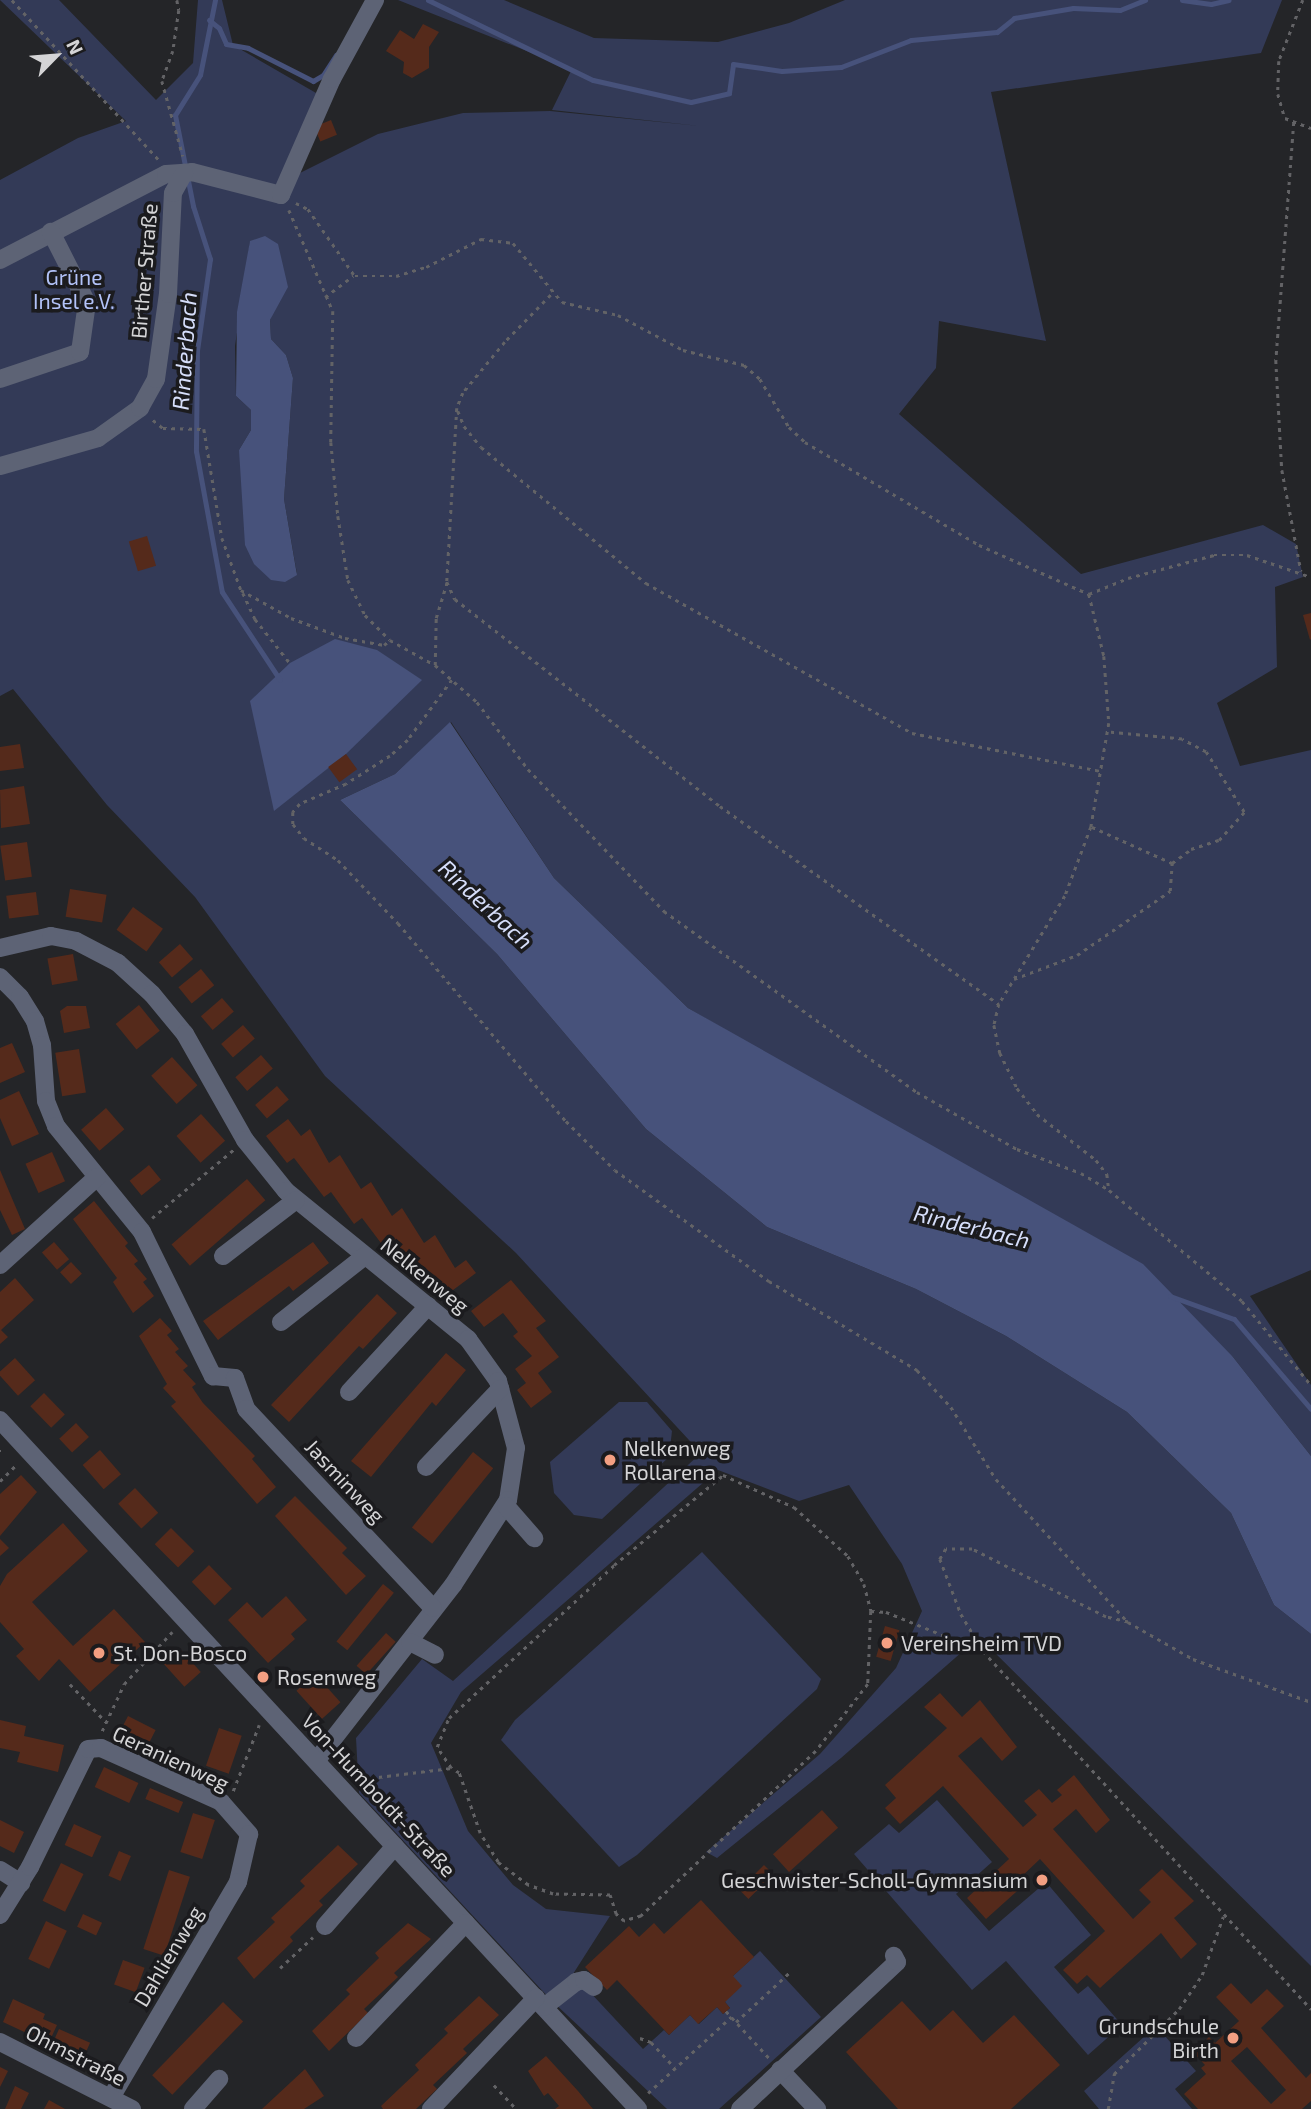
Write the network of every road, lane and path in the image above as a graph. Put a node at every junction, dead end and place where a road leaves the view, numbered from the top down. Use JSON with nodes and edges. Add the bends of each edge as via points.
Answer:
{"nodes":[{"id":1,"x":12,"y":0,"type":"edge"},
{"id":2,"x":177,"y":0,"type":"edge"},
{"id":3,"x":375,"y":0,"type":"edge"},
{"id":4,"x":1303,"y":0,"type":"edge"},
{"id":5,"x":1294,"y":122,"type":"junction"},
{"id":6,"x":1311,"y":128,"type":"edge"},
{"id":7,"x":188,"y":172,"type":"junction"},
{"id":8,"x":281,"y":195,"type":"junction"},
{"id":9,"x":51,"y":232,"type":"junction"},
{"id":10,"x":0,"y":260,"type":"edge"},
{"id":11,"x":355,"y":275,"type":"junction"},
{"id":12,"x":551,"y":294,"type":"junction"},
{"id":13,"x":325,"y":297,"type":"junction"},
{"id":14,"x":0,"y":379,"type":"edge"},
{"id":15,"x":140,"y":408,"type":"junction"},
{"id":16,"x":457,"y":408,"type":"junction"},
{"id":17,"x":0,"y":466,"type":"edge"},
{"id":18,"x":1302,"y":572,"type":"junction"},
{"id":19,"x":1311,"y":577,"type":"edge"},
{"id":20,"x":447,"y":582,"type":"junction"},
{"id":21,"x":242,"y":590,"type":"junction"},
{"id":22,"x":1089,"y":594,"type":"junction"},
{"id":23,"x":390,"y":640,"type":"junction"},
{"id":24,"x":290,"y":663,"type":"dead end"},
{"id":25,"x":436,"y":665,"type":"junction"},
{"id":26,"x":452,"y":680,"type":"junction"},
{"id":27,"x":1108,"y":732,"type":"junction"},
{"id":28,"x":1101,"y":771,"type":"junction"},
{"id":29,"x":1091,"y":827,"type":"junction"},
{"id":30,"x":1172,"y":863,"type":"junction"},
{"id":31,"x":0,"y":948,"type":"edge"},
{"id":32,"x":0,"y":977,"type":"edge"},
{"id":33,"x":1013,"y":980,"type":"junction"},
{"id":34,"x":999,"y":1004,"type":"junction"},
{"id":35,"x":238,"y":1146,"type":"dead end"},
{"id":36,"x":97,"y":1177,"type":"junction"},
{"id":37,"x":1109,"y":1190,"type":"junction"},
{"id":38,"x":296,"y":1200,"type":"junction"},
{"id":39,"x":141,"y":1230,"type":"junction"},
{"id":40,"x":223,"y":1256,"type":"dead end"},
{"id":41,"x":365,"y":1256,"type":"junction"},
{"id":42,"x":0,"y":1265,"type":"edge"},
{"id":43,"x":428,"y":1306,"type":"junction"},
{"id":44,"x":281,"y":1322,"type":"dead end"},
{"id":45,"x":1311,"y":1385,"type":"edge"},
{"id":46,"x":500,"y":1389,"type":"junction"},
{"id":47,"x":349,"y":1392,"type":"dead end"},
{"id":48,"x":0,"y":1420,"type":"edge"},
{"id":49,"x":15,"y":1466,"type":"dead end"},
{"id":50,"x":426,"y":1467,"type":"dead end"},
{"id":51,"x":0,"y":1481,"type":"edge"},
{"id":52,"x":506,"y":1506,"type":"junction"},
{"id":53,"x":534,"y":1538,"type":"dead end"},
{"id":54,"x":433,"y":1608,"type":"junction"},
{"id":55,"x":871,"y":1611,"type":"junction"},
{"id":56,"x":1128,"y":1622,"type":"junction"},
{"id":57,"x":177,"y":1627,"type":"dead end"},
{"id":58,"x":410,"y":1642,"type":"junction"},
{"id":59,"x":983,"y":1651,"type":"junction"},
{"id":60,"x":435,"y":1655,"type":"dead end"},
{"id":61,"x":70,"y":1684,"type":"dead end"},
{"id":62,"x":1311,"y":1702,"type":"edge"},
{"id":63,"x":261,"y":1719,"type":"dead end"},
{"id":64,"x":106,"y":1722,"type":"junction"},
{"id":65,"x":94,"y":1748,"type":"junction"},
{"id":66,"x":317,"y":1760,"type":"junction"},
{"id":67,"x":451,"y":1768,"type":"junction"},
{"id":68,"x":362,"y":1779,"type":"dead end"},
{"id":69,"x":227,"y":1809,"type":"junction"},
{"id":70,"x":249,"y":1834,"type":"joint"},
{"id":71,"x":395,"y":1846,"type":"junction"},
{"id":72,"x":0,"y":1870,"type":"edge"},
{"id":73,"x":21,"y":1883,"type":"junction"},
{"id":74,"x":0,"y":1915,"type":"edge"},
{"id":75,"x":1223,"y":1917,"type":"junction"},
{"id":76,"x":466,"y":1923,"type":"junction"},
{"id":77,"x":325,"y":1926,"type":"joint"},
{"id":78,"x":894,"y":1956,"type":"dead end"},
{"id":79,"x":280,"y":1968,"type":"dead end"},
{"id":80,"x":790,"y":1972,"type":"dead end"},
{"id":81,"x":594,"y":1987,"type":"dead end"},
{"id":82,"x":540,"y":2003,"type":"junction"},
{"id":83,"x":1311,"y":2009,"type":"edge"},
{"id":84,"x":726,"y":2011,"type":"dead end"},
{"id":85,"x":732,"y":2017,"type":"junction"},
{"id":86,"x":736,"y":2022,"type":"junction"},
{"id":87,"x":356,"y":2038,"type":"dead end"},
{"id":88,"x":640,"y":2038,"type":"dead end"},
{"id":89,"x":0,"y":2042,"type":"edge"},
{"id":90,"x":675,"y":2068,"type":"junction"},
{"id":91,"x":780,"y":2070,"type":"junction"},
{"id":92,"x":219,"y":2079,"type":"dead end"},
{"id":93,"x":494,"y":2085,"type":"dead end"},
{"id":94,"x":648,"y":2093,"type":"dead end"},
{"id":95,"x":113,"y":2096,"type":"junction"},
{"id":96,"x":132,"y":2109,"type":"edge"},
{"id":97,"x":193,"y":2109,"type":"edge"},
{"id":98,"x":431,"y":2109,"type":"edge"},
{"id":99,"x":516,"y":2109,"type":"edge"},
{"id":100,"x":638,"y":2109,"type":"edge"},
{"id":101,"x":740,"y":2109,"type":"edge"},
{"id":102,"x":817,"y":2109,"type":"edge"},
{"id":103,"x":1108,"y":2109,"type":"edge"}],
"edges":[{"from":1,"to":7,"type":"path","via":[[162,163]]},
{"from":2,"to":7,"type":"path","via":[[180,10],[173,51],[162,81]]},
{"from":3,"to":8,"type":"street","via":[[332,79]]},
{"from":4,"to":5,"type":"path","via":[[1279,61],[1280,108]]},
{"from":5,"to":6,"type":"path"},
{"from":5,"to":18,"type":"path","via":[[1276,360],[1282,470]]},
{"from":7,"to":8,"type":"street"},
{"from":7,"to":9,"type":"street","via":[[150,179]]},
{"from":7,"to":15,"type":"street","name":"Birther Straße","via":[[173,193],[168,294],[156,379]]},
{"from":8,"to":11,"type":"path","via":[[308,209]]},
{"from":8,"to":13,"type":"path"},
{"from":9,"to":10,"type":"street"},
{"from":9,"to":14,"type":"street","via":[[87,303],[80,352]]},
{"from":11,"to":12,"type":"path","via":[[396,276],[426,267],[481,239],[498,238],[523,252]]},
{"from":11,"to":13,"type":"path"},
{"from":12,"to":16,"type":"path","via":[[505,342]]},
{"from":12,"to":22,"type":"path","via":[[562,302],[618,315],[683,350],[744,365],[760,379],[789,427],[805,442],[979,545]]},
{"from":13,"to":23,"type":"path","via":[[333,312],[331,443],[348,580],[365,614]]},
{"from":15,"to":17,"type":"street","name":"Birther Straße","via":[[98,438]]},
{"from":15,"to":21,"type":"path","via":[[163,428],[199,427],[206,437],[222,538]]},
{"from":16,"to":20,"type":"path"},
{"from":16,"to":28,"type":"path","via":[[481,447],[646,583],[912,733]]},
{"from":18,"to":19,"type":"path"},
{"from":18,"to":22,"type":"path","via":[[1247,555],[1214,555],[1128,578]]},
{"from":20,"to":25,"type":"path","via":[[436,618]]},
{"from":20,"to":34,"type":"path","via":[[455,599],[720,806]]},
{"from":21,"to":23,"type":"path","via":[[291,618],[345,638],[384,645]]},
{"from":21,"to":24,"type":"path","via":[[255,619]]},
{"from":22,"to":27,"type":"path","via":[[1104,656]]},
{"from":23,"to":25,"type":"path"},
{"from":25,"to":26,"type":"path"},
{"from":26,"to":37,"type":"path","via":[[477,702],[528,768],[611,860],[664,911],[917,1092],[1017,1149],[1081,1173]]},
{"from":26,"to":56,"type":"path","via":[[408,740],[360,776],[300,804],[293,812],[293,824],[304,838],[338,860],[398,923],[566,1121],[615,1170],[769,1280],[917,1370],[951,1406],[996,1479]]},
{"from":27,"to":28,"type":"path"},
{"from":27,"to":30,"type":"path","via":[[1182,739],[1206,752],[1244,812],[1219,840],[1191,849]]},
{"from":28,"to":29,"type":"path"},
{"from":29,"to":30,"type":"path"},
{"from":29,"to":33,"type":"path","via":[[1065,896]]},
{"from":30,"to":33,"type":"path","via":[[1170,891],[1077,955]]},
{"from":31,"to":38,"type":"street","name":"Nelkenweg","via":[[51,936],[76,941],[118,963],[185,1034],[245,1140]]},
{"from":32,"to":36,"type":"street","via":[[35,1021],[42,1045],[46,1101],[56,1126]]},
{"from":33,"to":34,"type":"path"},
{"from":34,"to":37,"type":"path","via":[[994,1026],[1000,1053],[1017,1088],[1037,1114],[1096,1160],[1107,1174]]},
{"from":35,"to":39,"type":"path"},
{"from":36,"to":39,"type":"street"},
{"from":36,"to":42,"type":"street"},
{"from":37,"to":45,"type":"path","via":[[1242,1301]]},
{"from":38,"to":40,"type":"street"},
{"from":38,"to":41,"type":"street","name":"Nelkenweg"},
{"from":39,"to":54,"type":"street","name":"Jasminweg","via":[[213,1376],[235,1378],[246,1409]]},
{"from":41,"to":43,"type":"street","name":"Nelkenweg"},
{"from":41,"to":44,"type":"street"},
{"from":43,"to":46,"type":"street","name":"Nelkenweg","via":[[468,1339]]},
{"from":43,"to":47,"type":"street"},
{"from":46,"to":50,"type":"street"},
{"from":46,"to":52,"type":"street","name":"Nelkenweg","via":[[516,1448]]},
{"from":48,"to":66,"type":"street","name":"Von-Humboldt-Straße"},
{"from":49,"to":51,"type":"path"},
{"from":52,"to":53,"type":"street"},
{"from":52,"to":54,"type":"street","name":"Nelkenweg"},
{"from":54,"to":58,"type":"street","name":"Nelkenweg"},
{"from":55,"to":59,"type":"path","via":[[886,1612]]},
{"from":55,"to":67,"type":"path","via":[[864,1584],[848,1556],[822,1530],[794,1507],[723,1475],[614,1564],[449,1718],[438,1747]]},
{"from":55,"to":67,"type":"path","via":[[868,1684],[848,1711],[816,1751],[641,1916],[624,1921],[616,1914],[610,1895],[553,1894],[528,1885],[498,1862],[475,1822],[459,1773]]},
{"from":56,"to":59,"type":"path","via":[[1106,1617],[972,1549],[946,1549],[940,1559],[942,1572]]},
{"from":56,"to":62,"type":"path","via":[[1193,1659]]},
{"from":57,"to":64,"type":"path","via":[[124,1684]]},
{"from":58,"to":60,"type":"street"},
{"from":58,"to":66,"type":"street","name":"Nelkenweg"},
{"from":59,"to":75,"type":"path"},
{"from":61,"to":64,"type":"path"},
{"from":63,"to":69,"type":"path"},
{"from":64,"to":65,"type":"path"},
{"from":65,"to":69,"type":"street","name":"Geranienweg","via":[[221,1802]]},
{"from":65,"to":73,"type":"street","name":"Geranienweg","via":[[82,1756]]},
{"from":66,"to":71,"type":"street","name":"Von-Humboldt-Straße"},
{"from":67,"to":68,"type":"path"},
{"from":69,"to":70,"type":"street","name":"Geranienweg"},
{"from":70,"to":95,"type":"street","name":"Dahlienweg","via":[[238,1882]]},
{"from":71,"to":76,"type":"street","name":"Von-Humboldt-Straße"},
{"from":71,"to":77,"type":"street"},
{"from":72,"to":73,"type":"street"},
{"from":73,"to":74,"type":"street","name":"Geranienweg"},
{"from":75,"to":83,"type":"path"},
{"from":75,"to":103,"type":"path","via":[[1202,1975],[1180,2009],[1114,2074]]},
{"from":76,"to":82,"type":"street","name":"Von-Humboldt-Straße"},
{"from":76,"to":87,"type":"street"},
{"from":77,"to":79,"type":"path"},
{"from":78,"to":91,"type":"street","via":[[897,1962],[830,2017]]},
{"from":80,"to":86,"type":"path"},
{"from":81,"to":82,"type":"street","via":[[584,1980],[576,1982]]},
{"from":82,"to":98,"type":"street"},
{"from":82,"to":100,"type":"street","name":"Von-Humboldt-Straße"},
{"from":84,"to":85,"type":"path"},
{"from":85,"to":86,"type":"path"},
{"from":85,"to":90,"type":"path"},
{"from":86,"to":91,"type":"path"},
{"from":88,"to":90,"type":"path","via":[[651,2042]]},
{"from":89,"to":95,"type":"street","name":"Ohmstraße"},
{"from":90,"to":94,"type":"path"},
{"from":91,"to":101,"type":"street"},
{"from":91,"to":102,"type":"street"},
{"from":92,"to":97,"type":"street"},
{"from":93,"to":99,"type":"path"},
{"from":95,"to":96,"type":"street","name":"Ohmstraße"}]}
